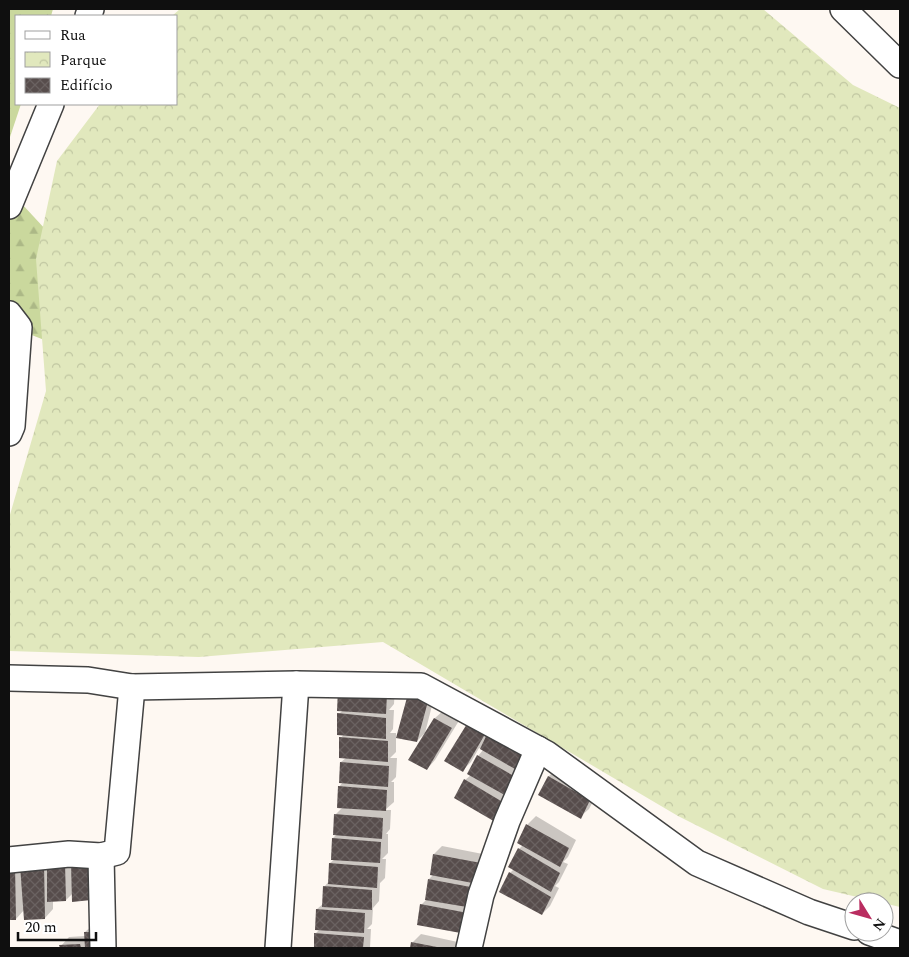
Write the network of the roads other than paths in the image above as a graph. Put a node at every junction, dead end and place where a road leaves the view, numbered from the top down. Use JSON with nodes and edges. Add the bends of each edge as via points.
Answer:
{"nodes":[{"id":1,"x":843,"y":9,"type":"edge"},
{"id":2,"x":900,"y":65,"type":"edge"},
{"id":3,"x":51,"y":105,"type":"edge"},
{"id":4,"x":9,"y":206,"type":"edge"},
{"id":5,"x":9,"y":314,"type":"edge"},
{"id":6,"x":9,"y":433,"type":"edge"},
{"id":7,"x":9,"y":678,"type":"edge"},
{"id":8,"x":296,"y":684,"type":"junction"},
{"id":9,"x":132,"y":687,"type":"junction"},
{"id":10,"x":538,"y":749,"type":"junction"},
{"id":11,"x":101,"y":856,"type":"junction"},
{"id":12,"x":9,"y":860,"type":"edge"},
{"id":13,"x":844,"y":924,"type":"edge"},
{"id":14,"x":103,"y":948,"type":"edge"},
{"id":15,"x":278,"y":948,"type":"edge"},
{"id":16,"x":469,"y":948,"type":"edge"}],
"edges":[{"from":1,"to":2,"type":"street"},
{"from":3,"to":4,"type":"street"},
{"from":5,"to":6,"type":"street","via":[[19,327]]},
{"from":7,"to":9,"type":"street","via":[[88,680]]},
{"from":8,"to":9,"type":"street"},
{"from":8,"to":10,"type":"street","via":[[421,686]]},
{"from":8,"to":15,"type":"street"},
{"from":9,"to":11,"type":"street","via":[[117,852]]},
{"from":10,"to":13,"type":"street","via":[[697,863],[809,912]]},
{"from":10,"to":16,"type":"street","via":[[481,895]]},
{"from":11,"to":12,"type":"street","via":[[69,854]]},
{"from":11,"to":14,"type":"street"}]}
